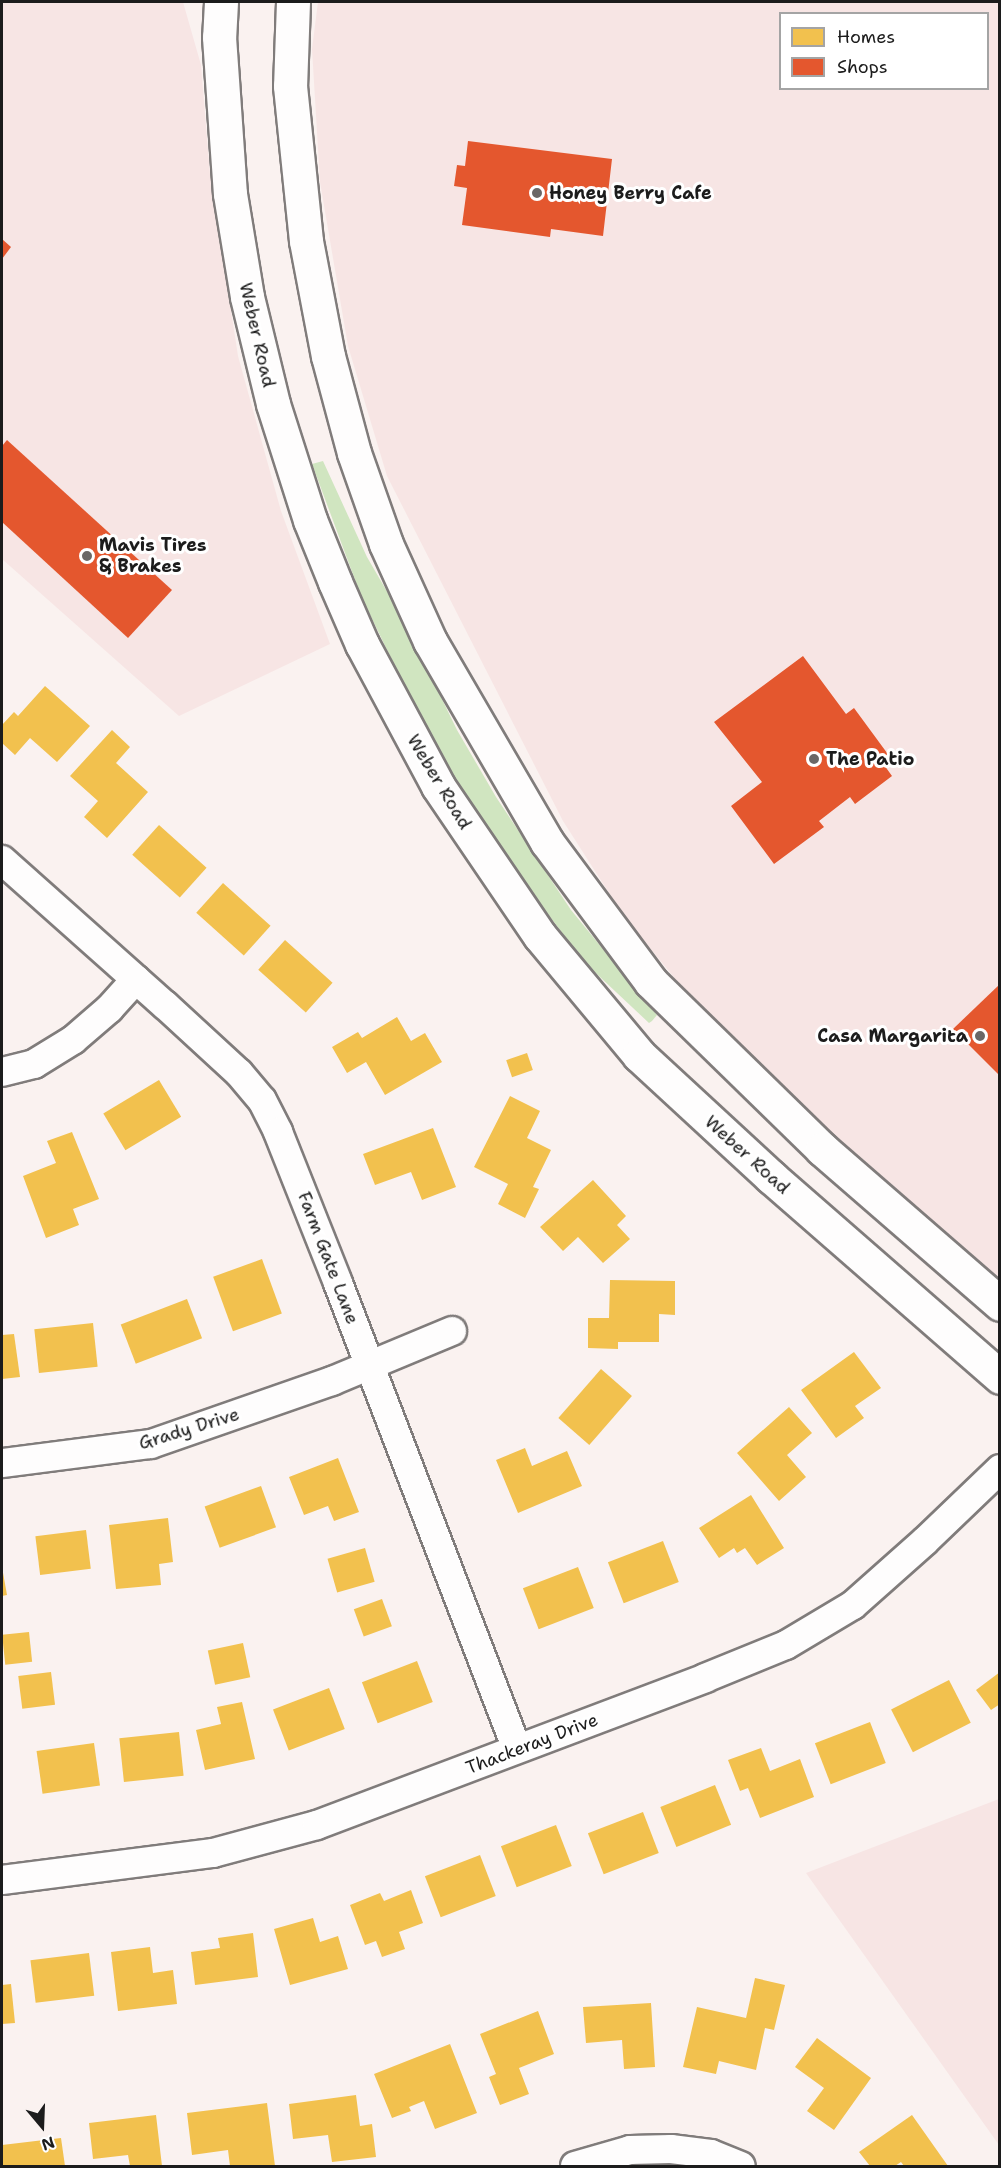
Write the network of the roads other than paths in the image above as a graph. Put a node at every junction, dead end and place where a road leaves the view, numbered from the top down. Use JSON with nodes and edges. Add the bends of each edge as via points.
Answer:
{"nodes":[{"id":1,"x":208,"y":2,"type":"edge"},
{"id":2,"x":220,"y":2,"type":"edge"},
{"id":3,"x":293,"y":2,"type":"edge"},
{"id":4,"x":219,"y":37,"type":"junction"},
{"id":5,"x":2,"y":860,"type":"edge"},
{"id":6,"x":136,"y":979,"type":"junction"},
{"id":7,"x":2,"y":1072,"type":"edge"},
{"id":8,"x":999,"y":1304,"type":"edge"},
{"id":9,"x":452,"y":1331,"type":"dead end"},
{"id":10,"x":369,"y":1366,"type":"junction"},
{"id":11,"x":999,"y":1377,"type":"edge"},
{"id":12,"x":2,"y":1463,"type":"edge"},
{"id":13,"x":999,"y":1469,"type":"edge"},
{"id":14,"x":517,"y":1749,"type":"junction"},
{"id":15,"x":2,"y":1880,"type":"edge"},
{"id":16,"x":575,"y":2166,"type":"edge"},
{"id":17,"x":741,"y":2166,"type":"edge"}],
"edges":[{"from":1,"to":4,"type":"main road"},
{"from":2,"to":4,"type":"main road","name":"Weber Road"},
{"from":3,"to":8,"type":"main road","via":[[290,86],[306,241],[328,356],[354,453],[386,544],[430,641],[547,842],[651,982],[822,1149]]},
{"from":4,"to":11,"type":"main road","name":"Weber Road","via":[[230,194],[247,297],[273,404],[310,519],[339,592],[362,644],[438,786],[540,936],[639,1055],[771,1178]]},
{"from":5,"to":6,"type":"street","name":"Farm Gate Lane"},
{"from":6,"to":7,"type":"street","via":[[73,1040],[34,1064]]},
{"from":6,"to":10,"type":"street","name":"Farm Gate Lane","via":[[239,1073],[262,1100]]},
{"from":9,"to":10,"type":"street","name":"Grady Drive"},
{"from":10,"to":12,"type":"street","name":"Grady Drive","via":[[151,1444]]},
{"from":10,"to":14,"type":"street","name":"Farm Gate Lane"},
{"from":13,"to":14,"type":"street","name":"Thackeray Drive","via":[[853,1605],[786,1645]]},
{"from":14,"to":15,"type":"street","name":"Thackeray Drive","via":[[317,1825],[213,1853]]},
{"from":16,"to":17,"type":"street","via":[[630,2150],[671,2149],[711,2154]]}]}
